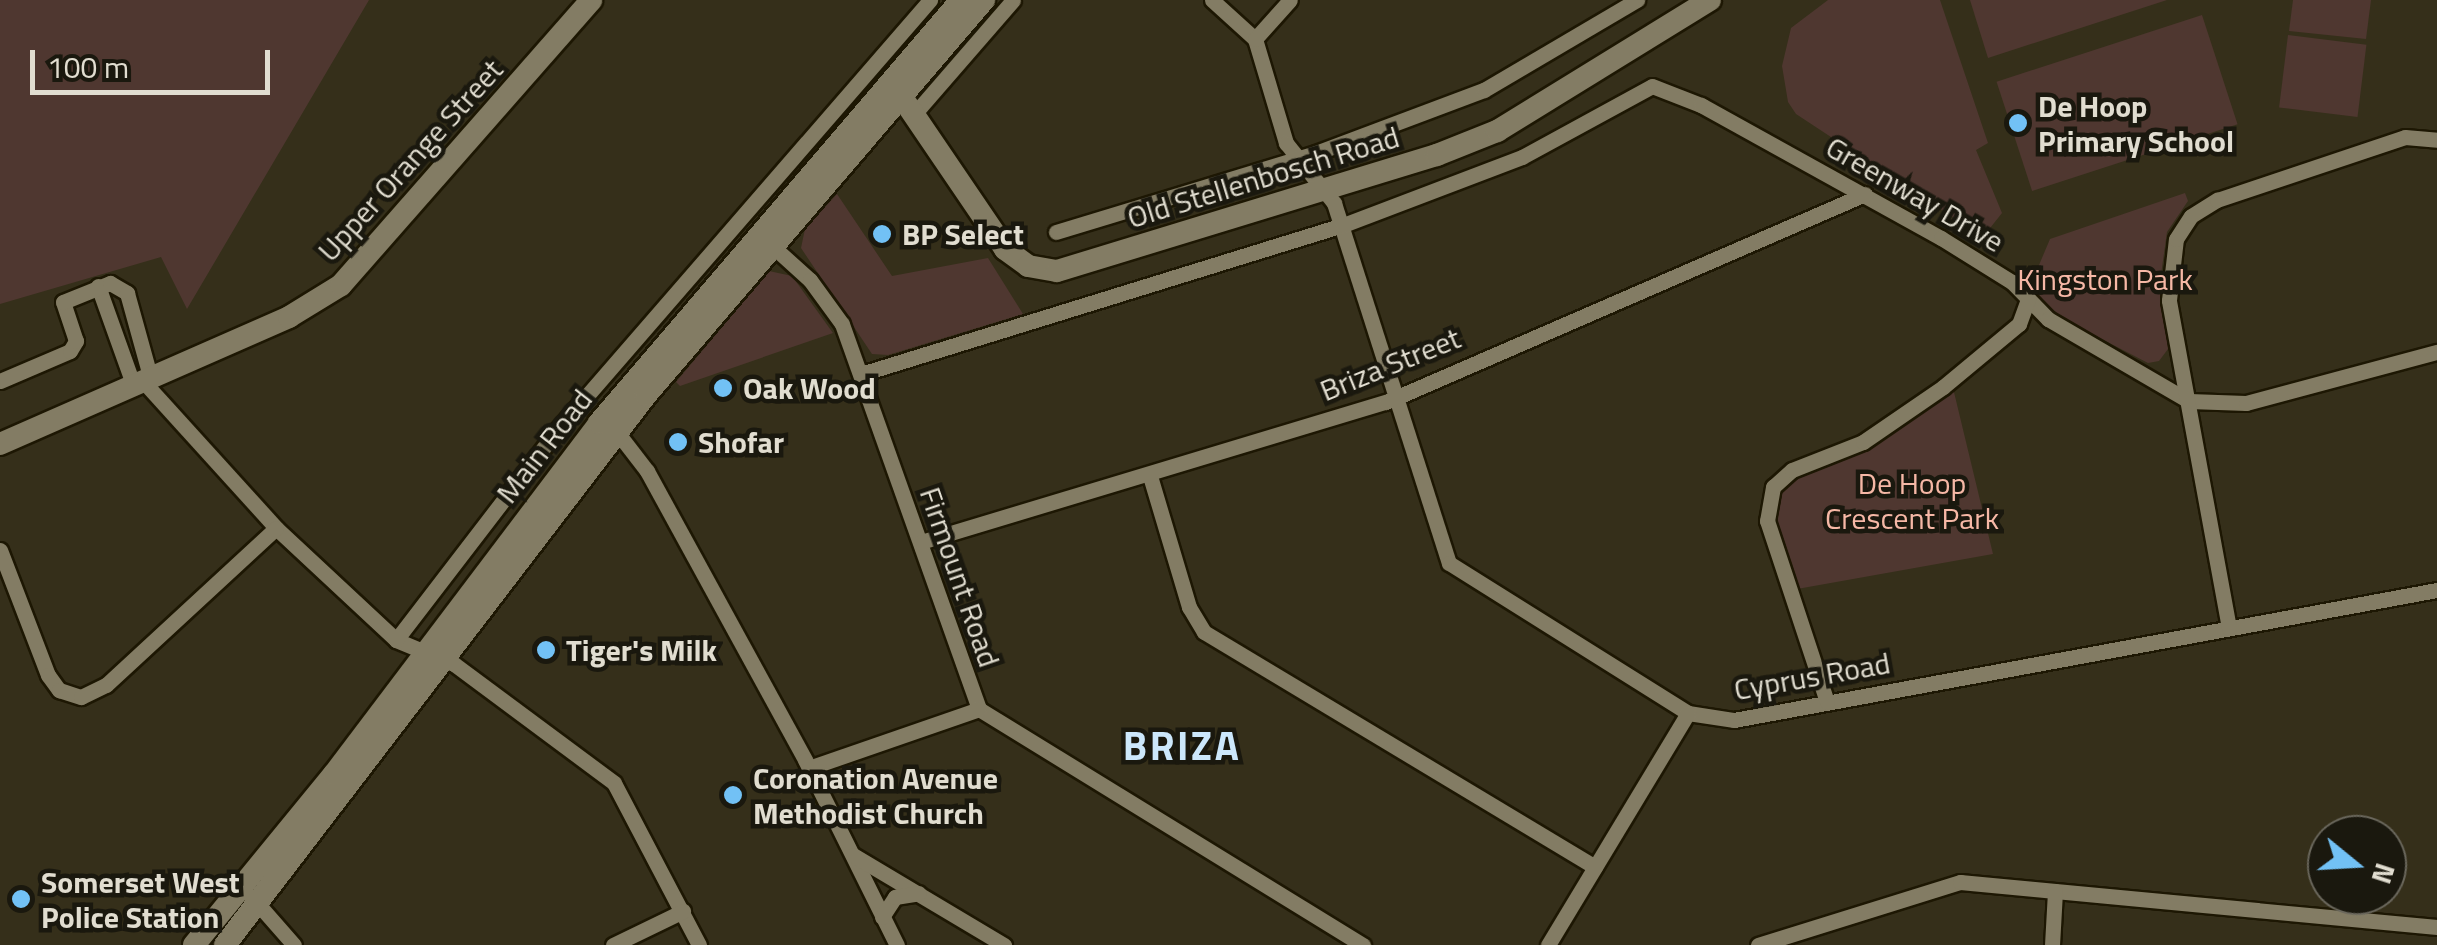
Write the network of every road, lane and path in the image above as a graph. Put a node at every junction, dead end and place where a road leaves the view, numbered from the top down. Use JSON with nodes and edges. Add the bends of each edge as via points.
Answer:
{"nodes":[{"id":1,"x":592,"y":0,"type":"edge"},
{"id":2,"x":930,"y":0,"type":"edge"},
{"id":3,"x":961,"y":0,"type":"edge"},
{"id":4,"x":984,"y":0,"type":"edge"},
{"id":5,"x":1013,"y":0,"type":"edge"},
{"id":6,"x":1212,"y":0,"type":"edge"},
{"id":7,"x":1290,"y":0,"type":"edge"},
{"id":8,"x":1637,"y":0,"type":"edge"},
{"id":9,"x":1710,"y":0,"type":"edge"},
{"id":10,"x":1255,"y":39,"type":"junction"},
{"id":11,"x":903,"y":96,"type":"junction"},
{"id":12,"x":2437,"y":140,"type":"edge"},
{"id":13,"x":1298,"y":158,"type":"junction"},
{"id":14,"x":1322,"y":191,"type":"junction"},
{"id":15,"x":1865,"y":194,"type":"junction"},
{"id":16,"x":1343,"y":226,"type":"junction"},
{"id":17,"x":1056,"y":232,"type":"dead end"},
{"id":18,"x":766,"y":240,"type":"junction"},
{"id":19,"x":98,"y":286,"type":"junction"},
{"id":20,"x":2028,"y":299,"type":"junction"},
{"id":21,"x":2437,"y":352,"type":"edge"},
{"id":22,"x":860,"y":374,"type":"junction"},
{"id":23,"x":142,"y":380,"type":"junction"},
{"id":24,"x":0,"y":381,"type":"edge"},
{"id":25,"x":1395,"y":396,"type":"junction"},
{"id":26,"x":2189,"y":401,"type":"junction"},
{"id":27,"x":618,"y":432,"type":"junction"},
{"id":28,"x":0,"y":444,"type":"edge"},
{"id":29,"x":1150,"y":476,"type":"junction"},
{"id":30,"x":276,"y":528,"type":"junction"},
{"id":31,"x":921,"y":542,"type":"junction"},
{"id":32,"x":0,"y":550,"type":"edge"},
{"id":33,"x":2437,"y":590,"type":"edge"},
{"id":34,"x":2229,"y":628,"type":"junction"},
{"id":35,"x":396,"y":640,"type":"junction"},
{"id":36,"x":435,"y":656,"type":"junction"},
{"id":37,"x":1826,"y":702,"type":"junction"},
{"id":38,"x":979,"y":709,"type":"junction"},
{"id":39,"x":1688,"y":713,"type":"junction"},
{"id":40,"x":809,"y":768,"type":"junction"},
{"id":41,"x":851,"y":853,"type":"junction"},
{"id":42,"x":1595,"y":868,"type":"junction"},
{"id":43,"x":244,"y":889,"type":"junction"},
{"id":44,"x":2055,"y":891,"type":"junction"},
{"id":45,"x":919,"y":893,"type":"junction"},
{"id":46,"x":262,"y":905,"type":"junction"},
{"id":47,"x":683,"y":911,"type":"junction"},
{"id":48,"x":882,"y":917,"type":"junction"},
{"id":49,"x":2437,"y":927,"type":"edge"},
{"id":50,"x":194,"y":945,"type":"edge"},
{"id":51,"x":225,"y":945,"type":"edge"},
{"id":52,"x":294,"y":945,"type":"edge"},
{"id":53,"x":613,"y":945,"type":"edge"},
{"id":54,"x":699,"y":945,"type":"edge"},
{"id":55,"x":897,"y":945,"type":"edge"},
{"id":56,"x":1004,"y":945,"type":"edge"},
{"id":57,"x":1362,"y":945,"type":"edge"},
{"id":58,"x":1548,"y":945,"type":"edge"},
{"id":59,"x":1758,"y":945,"type":"edge"},
{"id":60,"x":2052,"y":945,"type":"edge"}],
"edges":[{"from":1,"to":23,"type":"main road","name":"Upper Orange Street","via":[[341,285],[289,317]]},
{"from":2,"to":35,"type":"street","via":[[558,428]]},
{"from":3,"to":11,"type":"main road","name":"Main Road"},
{"from":4,"to":11,"type":"main road","name":"Main Road"},
{"from":5,"to":11,"type":"street"},
{"from":6,"to":10,"type":"street"},
{"from":7,"to":10,"type":"street"},
{"from":8,"to":13,"type":"street","via":[[1501,82]]},
{"from":9,"to":14,"type":"main road","name":"Old Stellenbosch Road","via":[[1496,130]]},
{"from":10,"to":13,"type":"street","name":"Cyprus Road","via":[[1286,142]]},
{"from":11,"to":14,"type":"main road","name":"Old Stellenbosch Road","via":[[1005,249],[1043,270],[1071,268]]},
{"from":11,"to":18,"type":"main road","name":"Main Road"},
{"from":12,"to":26,"type":"street","via":[[2417,134],[2382,144],[2217,200],[2183,224],[2171,254],[2169,300]]},
{"from":13,"to":14,"type":"street","name":"Cyprus Road"},
{"from":13,"to":17,"type":"street"},
{"from":14,"to":16,"type":"street","name":"Cyprus Road"},
{"from":15,"to":16,"type":"street","name":"Greenway Drive","via":[[1673,90],[1637,90],[1522,157]]},
{"from":15,"to":20,"type":"street","name":"Greenway Drive","via":[[1996,272]]},
{"from":15,"to":25,"type":"street","name":"Briza Street"},
{"from":16,"to":22,"type":"street"},
{"from":16,"to":25,"type":"street","name":"Cyprus Road"},
{"from":18,"to":22,"type":"street","name":"Firmount Road","via":[[842,324]]},
{"from":18,"to":27,"type":"main road","name":"Main Road"},
{"from":18,"to":36,"type":"main road","name":"Main Road","via":[[599,424]]},
{"from":19,"to":23,"type":"street","via":[[114,332]]},
{"from":19,"to":23,"type":"street","via":[[121,284],[135,324]]},
{"from":19,"to":24,"type":"street","via":[[63,302],[76,341],[70,351]]},
{"from":20,"to":26,"type":"street","name":"Greenway Drive","via":[[2048,319]]},
{"from":20,"to":37,"type":"street","via":[[2019,324],[1943,386],[1863,442],[1792,470],[1773,487],[1767,521]]},
{"from":21,"to":26,"type":"street","name":"Greenway Drive","via":[[2246,402]]},
{"from":22,"to":31,"type":"street","name":"Firmount Road"},
{"from":23,"to":28,"type":"main road","name":"Upper Orange Street"},
{"from":23,"to":30,"type":"street"},
{"from":25,"to":29,"type":"street","name":"Briza Street"},
{"from":25,"to":39,"type":"street","name":"Cyprus Road","via":[[1449,563]]},
{"from":26,"to":34,"type":"street"},
{"from":27,"to":36,"type":"main road","name":"Main Road"},
{"from":27,"to":40,"type":"street","via":[[647,470]]},
{"from":29,"to":31,"type":"street","name":"Briza Street"},
{"from":29,"to":42,"type":"street","via":[[1189,607],[1204,632]]},
{"from":30,"to":32,"type":"street","via":[[106,685],[80,696],[59,690],[48,675]]},
{"from":30,"to":35,"type":"street"},
{"from":31,"to":38,"type":"street","name":"Firmount Road"},
{"from":33,"to":34,"type":"street","name":"Cyprus Road"},
{"from":34,"to":37,"type":"street","name":"Cyprus Road"},
{"from":35,"to":36,"type":"street"},
{"from":36,"to":43,"type":"main road","name":"Main Road"},
{"from":36,"to":46,"type":"main road","name":"Main Road"},
{"from":36,"to":47,"type":"street","via":[[614,783]]},
{"from":37,"to":39,"type":"street","name":"Cyprus Road","via":[[1734,720]]},
{"from":38,"to":40,"type":"street"},
{"from":38,"to":57,"type":"street","name":"Firmount Road"},
{"from":39,"to":42,"type":"street"},
{"from":40,"to":41,"type":"street"},
{"from":41,"to":45,"type":"street"},
{"from":41,"to":48,"type":"street"},
{"from":42,"to":58,"type":"street"},
{"from":43,"to":46,"type":"street"},
{"from":43,"to":50,"type":"main road","name":"Main Road"},
{"from":44,"to":49,"type":"street"},
{"from":44,"to":59,"type":"street","via":[[1950,882]]},
{"from":44,"to":60,"type":"street"},
{"from":45,"to":48,"type":"street","via":[[896,898]]},
{"from":45,"to":56,"type":"street"},
{"from":46,"to":51,"type":"main road","name":"Main Road"},
{"from":46,"to":52,"type":"street"},
{"from":47,"to":53,"type":"street"},
{"from":47,"to":54,"type":"street"},
{"from":48,"to":55,"type":"street"}]}
